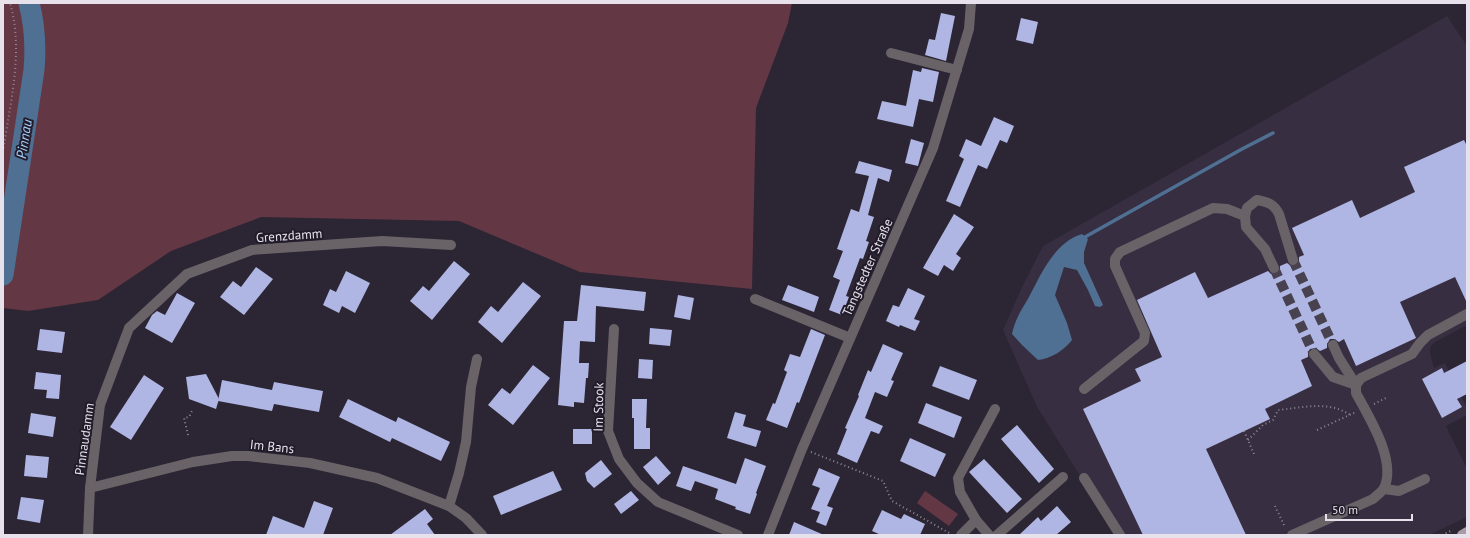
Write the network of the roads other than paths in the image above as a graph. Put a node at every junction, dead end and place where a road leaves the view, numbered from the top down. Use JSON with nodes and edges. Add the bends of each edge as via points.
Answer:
{"nodes":[{"id":1,"x":973,"y":4,"type":"edge"},
{"id":2,"x":891,"y":54,"type":"dead end"},
{"id":3,"x":957,"y":70,"type":"junction"},
{"id":4,"x":1244,"y":216,"type":"junction"},
{"id":5,"x":451,"y":245,"type":"dead end"},
{"id":6,"x":1293,"y":260,"type":"tunnel mouth"},
{"id":7,"x":1274,"y":268,"type":"tunnel mouth"},
{"id":8,"x":755,"y":299,"type":"dead end"},
{"id":9,"x":1467,"y":314,"type":"edge"},
{"id":10,"x":129,"y":328,"type":"joint"},
{"id":11,"x":614,"y":329,"type":"dead end"},
{"id":12,"x":850,"y":338,"type":"junction"},
{"id":13,"x":1333,"y":345,"type":"tunnel mouth"},
{"id":14,"x":1314,"y":354,"type":"tunnel mouth"},
{"id":15,"x":477,"y":359,"type":"dead end"},
{"id":16,"x":1356,"y":385,"type":"junction"},
{"id":17,"x":1084,"y":389,"type":"dead end"},
{"id":18,"x":995,"y":409,"type":"dead end"},
{"id":19,"x":1062,"y":477,"type":"dead end"},
{"id":20,"x":1084,"y":478,"type":"dead end"},
{"id":21,"x":1425,"y":479,"type":"dead end"},
{"id":22,"x":90,"y":488,"type":"junction"},
{"id":23,"x":1384,"y":489,"type":"junction"},
{"id":24,"x":449,"y":506,"type":"junction"},
{"id":25,"x":976,"y":520,"type":"junction"},
{"id":26,"x":1467,"y":532,"type":"edge"},
{"id":27,"x":88,"y":535,"type":"edge"},
{"id":28,"x":482,"y":535,"type":"edge"},
{"id":29,"x":738,"y":535,"type":"edge"},
{"id":30,"x":768,"y":535,"type":"edge"},
{"id":31,"x":961,"y":535,"type":"edge"},
{"id":32,"x":989,"y":535,"type":"edge"},
{"id":33,"x":997,"y":535,"type":"edge"},
{"id":34,"x":1120,"y":535,"type":"edge"},
{"id":35,"x":1292,"y":535,"type":"edge"},
{"id":36,"x":1462,"y":535,"type":"edge"}],
"edges":[{"from":1,"to":3,"type":"street","name":"Tangstedter Straße","via":[[969,29]]},
{"from":2,"to":3,"type":"street"},
{"from":3,"to":12,"type":"street","name":"Tangstedter Straße","via":[[933,148]]},
{"from":4,"to":6,"type":"street","via":[[1247,208],[1257,200],[1269,202],[1276,208]]},
{"from":4,"to":7,"type":"street","via":[[1246,227],[1265,249]]},
{"from":4,"to":17,"type":"street","via":[[1227,209],[1213,208],[1120,252],[1115,259],[1115,266],[1145,332],[1144,340]]},
{"from":5,"to":10,"type":"street","name":"Grenzdamm","via":[[382,241],[252,250],[187,274]]},
{"from":8,"to":12,"type":"street"},
{"from":9,"to":16,"type":"street","via":[[1428,335],[1412,354],[1361,378]]},
{"from":10,"to":22,"type":"street","name":"Pinnaudamm","via":[[100,405]]},
{"from":11,"to":29,"type":"street","name":"Im Stook","via":[[608,431],[619,459],[637,483],[658,502]]},
{"from":12,"to":30,"type":"street","name":"Tangstedter Straße"},
{"from":13,"to":16,"type":"street"},
{"from":14,"to":16,"type":"street","via":[[1333,377]]},
{"from":15,"to":24,"type":"street","via":[[471,387],[466,442],[460,473]]},
{"from":16,"to":23,"type":"street","via":[[1356,393],[1387,462],[1388,475]]},
{"from":18,"to":25,"type":"street","via":[[958,478],[960,492]]},
{"from":19,"to":33,"type":"street"},
{"from":20,"to":34,"type":"street"},
{"from":21,"to":23,"type":"street","via":[[1399,491]]},
{"from":22,"to":24,"type":"street","name":"Im Bans","via":[[193,462],[248,456],[310,463],[377,478]]},
{"from":22,"to":27,"type":"street","name":"Pinnaudamm"},
{"from":23,"to":35,"type":"street","via":[[1373,499]]},
{"from":24,"to":28,"type":"street","name":"Im Bans","via":[[466,518]]},
{"from":25,"to":31,"type":"street"},
{"from":25,"to":32,"type":"street"},
{"from":26,"to":36,"type":"main road"}]}
